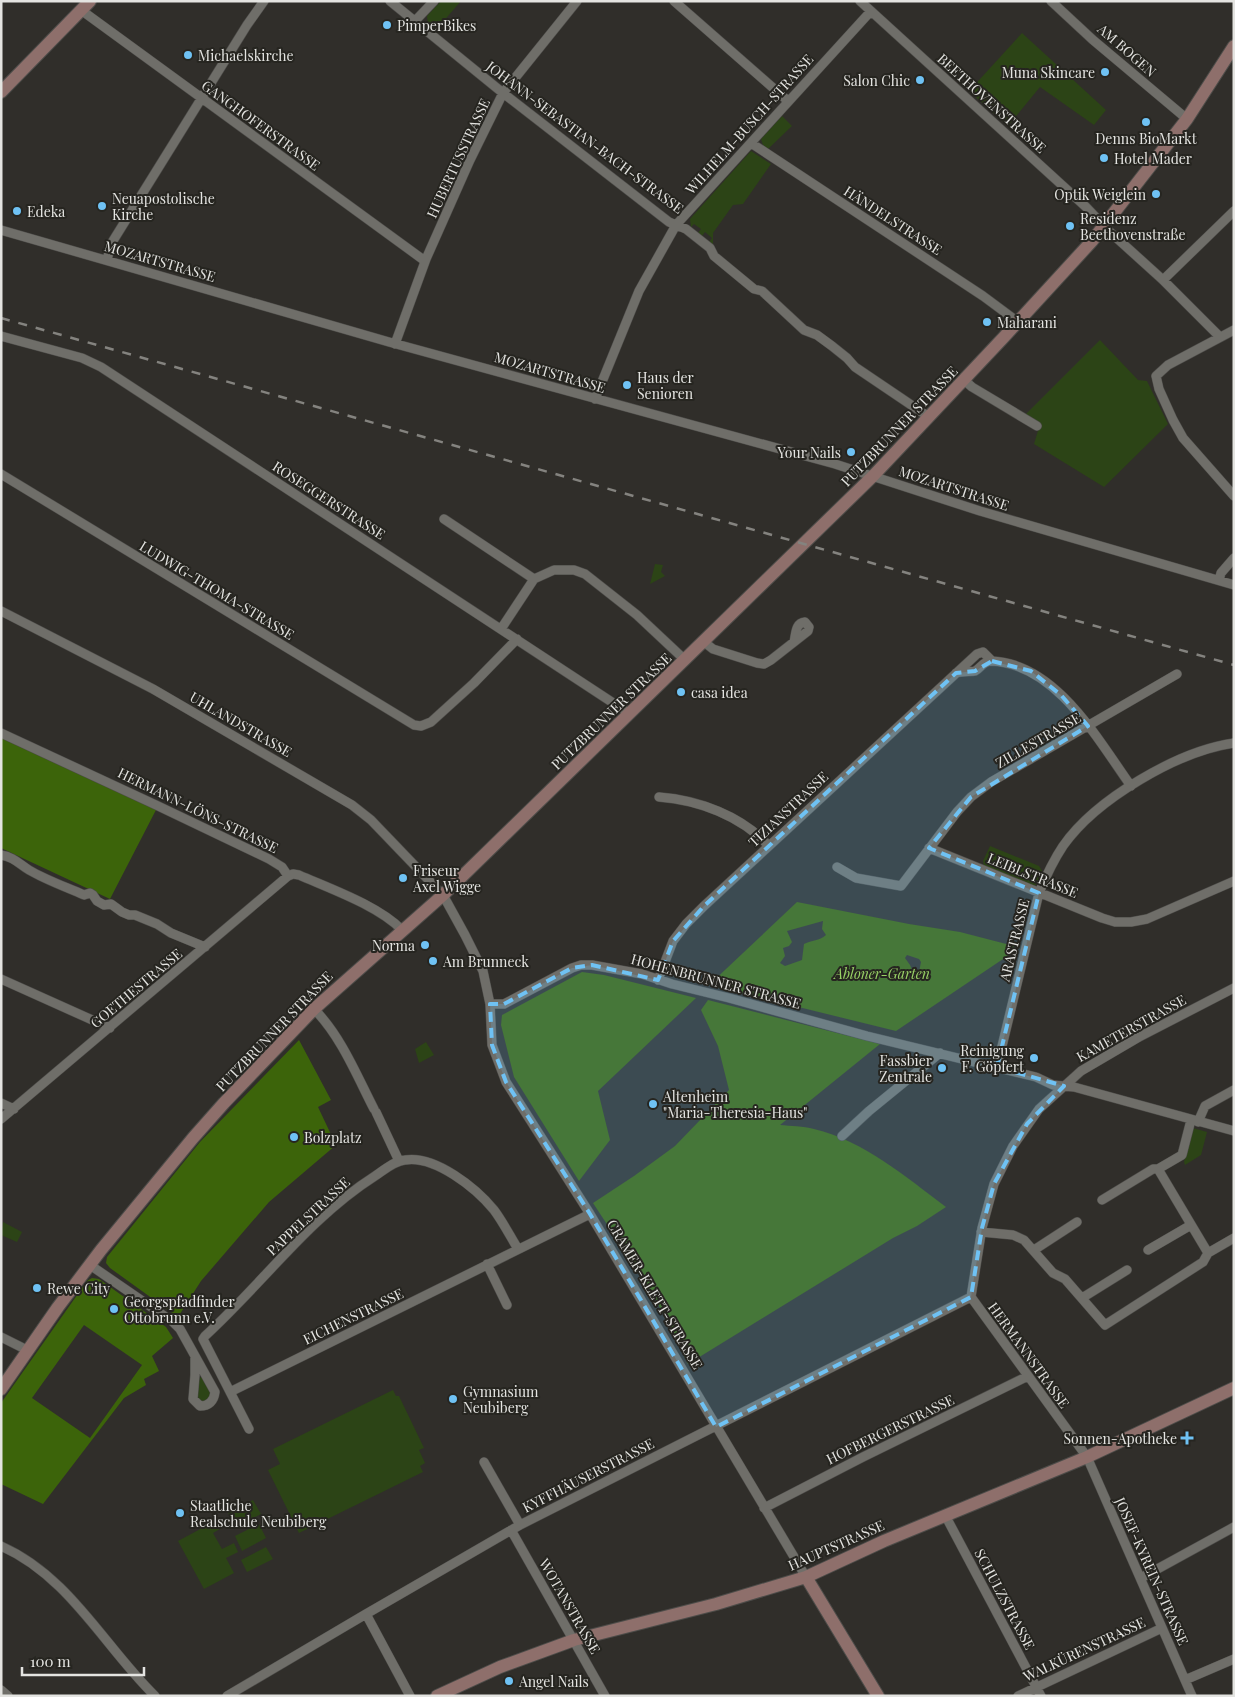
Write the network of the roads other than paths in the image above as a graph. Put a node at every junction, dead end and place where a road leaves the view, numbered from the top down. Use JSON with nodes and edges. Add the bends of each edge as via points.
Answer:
{"nodes":[{"id":1,"x":264,"y":1,"type":"edge"},
{"id":2,"x":390,"y":1,"type":"edge"},
{"id":3,"x":434,"y":1,"type":"edge"},
{"id":4,"x":577,"y":1,"type":"edge"},
{"id":5,"x":674,"y":1,"type":"edge"},
{"id":6,"x":860,"y":1,"type":"edge"},
{"id":7,"x":1051,"y":1,"type":"edge"},
{"id":8,"x":85,"y":6,"type":"edge"},
{"id":9,"x":871,"y":11,"type":"junction"},
{"id":10,"x":415,"y":21,"type":"junction"},
{"id":11,"x":1234,"y":46,"type":"edge"},
{"id":12,"x":1230,"y":61,"type":"edge"},
{"id":13,"x":1,"y":92,"type":"edge"},
{"id":14,"x":504,"y":93,"type":"junction"},
{"id":15,"x":202,"y":99,"type":"junction"},
{"id":16,"x":788,"y":101,"type":"junction"},
{"id":17,"x":1186,"y":118,"type":"junction"},
{"id":18,"x":751,"y":143,"type":"junction"},
{"id":19,"x":1234,"y":211,"type":"edge"},
{"id":20,"x":676,"y":225,"type":"junction"},
{"id":21,"x":1104,"y":225,"type":"junction"},
{"id":22,"x":1,"y":230,"type":"edge"},
{"id":23,"x":107,"y":260,"type":"junction"},
{"id":24,"x":425,"y":261,"type":"junction"},
{"id":25,"x":1163,"y":280,"type":"junction"},
{"id":26,"x":1018,"y":322,"type":"junction"},
{"id":27,"x":1232,"y":331,"type":"edge"},
{"id":28,"x":1,"y":336,"type":"edge"},
{"id":29,"x":1220,"y":337,"type":"junction"},
{"id":30,"x":1234,"y":341,"type":"edge"},
{"id":31,"x":395,"y":344,"type":"junction"},
{"id":32,"x":964,"y":380,"type":"junction"},
{"id":33,"x":595,"y":399,"type":"junction"},
{"id":34,"x":929,"y":417,"type":"junction"},
{"id":35,"x":1037,"y":426,"type":"dead end"},
{"id":36,"x":1,"y":474,"type":"edge"},
{"id":37,"x":874,"y":476,"type":"junction"},
{"id":38,"x":1234,"y":496,"type":"edge"},
{"id":39,"x":444,"y":519,"type":"dead end"},
{"id":40,"x":1234,"y":558,"type":"edge"},
{"id":41,"x":534,"y":579,"type":"junction"},
{"id":42,"x":1218,"y":580,"type":"junction"},
{"id":43,"x":1234,"y":585,"type":"edge"},
{"id":44,"x":1,"y":612,"type":"edge"},
{"id":45,"x":501,"y":629,"type":"junction"},
{"id":46,"x":517,"y":639,"type":"junction"},
{"id":47,"x":704,"y":642,"type":"junction"},
{"id":48,"x":794,"y":642,"type":"dead end"},
{"id":49,"x":685,"y":660,"type":"junction"},
{"id":50,"x":1177,"y":674,"type":"dead end"},
{"id":51,"x":630,"y":714,"type":"junction"},
{"id":52,"x":1088,"y":726,"type":"junction"},
{"id":53,"x":1,"y":733,"type":"edge"},
{"id":54,"x":1234,"y":744,"type":"edge"},
{"id":55,"x":1131,"y":786,"type":"junction"},
{"id":56,"x":659,"y":797,"type":"dead end"},
{"id":57,"x":768,"y":845,"type":"junction"},
{"id":58,"x":929,"y":848,"type":"junction"},
{"id":59,"x":1,"y":855,"type":"edge"},
{"id":60,"x":837,"y":866,"type":"dead end"},
{"id":61,"x":288,"y":876,"type":"junction"},
{"id":62,"x":1234,"y":881,"type":"edge"},
{"id":63,"x":1039,"y":893,"type":"junction"},
{"id":64,"x":443,"y":895,"type":"junction"},
{"id":65,"x":402,"y":930,"type":"junction"},
{"id":66,"x":205,"y":948,"type":"junction"},
{"id":67,"x":1,"y":978,"type":"edge"},
{"id":68,"x":658,"y":980,"type":"junction"},
{"id":69,"x":1234,"y":988,"type":"edge"},
{"id":70,"x":490,"y":1004,"type":"junction"},
{"id":71,"x":314,"y":1009,"type":"junction"},
{"id":72,"x":110,"y":1028,"type":"junction"},
{"id":73,"x":940,"y":1053,"type":"junction"},
{"id":74,"x":997,"y":1067,"type":"junction"},
{"id":75,"x":1064,"y":1086,"type":"junction"},
{"id":76,"x":1234,"y":1090,"type":"edge"},
{"id":77,"x":1,"y":1103,"type":"edge"},
{"id":78,"x":14,"y":1108,"type":"junction"},
{"id":79,"x":1,"y":1119,"type":"edge"},
{"id":80,"x":1194,"y":1121,"type":"junction"},
{"id":81,"x":1234,"y":1131,"type":"edge"},
{"id":82,"x":842,"y":1136,"type":"dead end"},
{"id":83,"x":399,"y":1161,"type":"junction"},
{"id":84,"x":1158,"y":1169,"type":"junction"},
{"id":85,"x":1102,"y":1200,"type":"dead end"},
{"id":86,"x":590,"y":1214,"type":"junction"},
{"id":87,"x":1077,"y":1222,"type":"dead end"},
{"id":88,"x":1191,"y":1225,"type":"junction"},
{"id":89,"x":981,"y":1232,"type":"junction"},
{"id":90,"x":1234,"y":1238,"type":"edge"},
{"id":91,"x":518,"y":1249,"type":"junction"},
{"id":92,"x":1034,"y":1250,"type":"junction"},
{"id":93,"x":1148,"y":1250,"type":"dead end"},
{"id":94,"x":1208,"y":1253,"type":"junction"},
{"id":95,"x":487,"y":1264,"type":"junction"},
{"id":96,"x":90,"y":1265,"type":"junction"},
{"id":97,"x":1127,"y":1270,"type":"dead end"},
{"id":98,"x":971,"y":1297,"type":"junction"},
{"id":99,"x":1082,"y":1298,"type":"junction"},
{"id":100,"x":507,"y":1304,"type":"dead end"},
{"id":101,"x":1,"y":1337,"type":"edge"},
{"id":102,"x":27,"y":1350,"type":"junction"},
{"id":103,"x":195,"y":1356,"type":"junction"},
{"id":104,"x":1028,"y":1376,"type":"junction"},
{"id":105,"x":1,"y":1388,"type":"edge"},
{"id":106,"x":1234,"y":1388,"type":"edge"},
{"id":107,"x":230,"y":1392,"type":"junction"},
{"id":108,"x":716,"y":1426,"type":"junction"},
{"id":109,"x":249,"y":1429,"type":"dead end"},
{"id":110,"x":1087,"y":1457,"type":"junction"},
{"id":111,"x":484,"y":1462,"type":"dead end"},
{"id":112,"x":764,"y":1508,"type":"junction"},
{"id":113,"x":945,"y":1515,"type":"junction"},
{"id":114,"x":520,"y":1525,"type":"junction"},
{"id":115,"x":1234,"y":1527,"type":"edge"},
{"id":116,"x":511,"y":1530,"type":"junction"},
{"id":117,"x":1,"y":1546,"type":"edge"},
{"id":118,"x":806,"y":1577,"type":"junction"},
{"id":119,"x":1141,"y":1578,"type":"junction"},
{"id":120,"x":366,"y":1614,"type":"junction"},
{"id":121,"x":1162,"y":1628,"type":"junction"},
{"id":122,"x":574,"y":1640,"type":"junction"},
{"id":123,"x":1234,"y":1659,"type":"edge"},
{"id":124,"x":1185,"y":1680,"type":"junction"},
{"id":125,"x":1036,"y":1687,"type":"junction"},
{"id":126,"x":1,"y":1690,"type":"edge"},
{"id":127,"x":8,"y":1696,"type":"edge"},
{"id":128,"x":155,"y":1696,"type":"edge"},
{"id":129,"x":228,"y":1696,"type":"edge"},
{"id":130,"x":410,"y":1696,"type":"edge"},
{"id":131,"x":437,"y":1696,"type":"edge"},
{"id":132,"x":605,"y":1696,"type":"edge"},
{"id":133,"x":878,"y":1696,"type":"edge"},
{"id":134,"x":1018,"y":1696,"type":"edge"},
{"id":135,"x":1041,"y":1696,"type":"edge"},
{"id":136,"x":1192,"y":1696,"type":"edge"}],
"edges":[{"from":1,"to":15,"type":"street"},
{"from":2,"to":10,"type":"street","name":"JOHANN-SEBASTIAN-BACH-STRASSE"},
{"from":3,"to":10,"type":"street"},
{"from":4,"to":14,"type":"street","name":"HUBERTUSSTRASSE"},
{"from":5,"to":16,"type":"street"},
{"from":6,"to":9,"type":"street","name":"BEETHOVENSTRASSE"},
{"from":7,"to":17,"type":"street","name":"AM BOGEN"},
{"from":8,"to":13,"type":"main road"},
{"from":8,"to":15,"type":"street","name":"GANGHOFERSTRASSE"},
{"from":9,"to":16,"type":"street","name":"WILHELM-BUSCH-STRASSE"},
{"from":9,"to":21,"type":"street","name":"BEETHOVENSTRASSE"},
{"from":10,"to":14,"type":"street","name":"JOHANN-SEBASTIAN-BACH-STRASSE"},
{"from":11,"to":12,"type":"main road","name":"PUTZBRUNNER STRASSE"},
{"from":12,"to":17,"type":"main road","name":"PUTZBRUNNER STRASSE"},
{"from":14,"to":20,"type":"street","name":"JOHANN-SEBASTIAN-BACH-STRASSE"},
{"from":14,"to":24,"type":"street","name":"HUBERTUSSTRASSE"},
{"from":15,"to":23,"type":"street","via":[[111,244]]},
{"from":15,"to":24,"type":"street","name":"GANGHOFERSTRASSE"},
{"from":16,"to":18,"type":"street","name":"WILHELM-BUSCH-STRASSE"},
{"from":17,"to":21,"type":"main road","name":"PUTZBRUNNER STRASSE"},
{"from":18,"to":20,"type":"street","name":"WILHELM-BUSCH-STRASSE"},
{"from":18,"to":26,"type":"street","name":"HÄNDELSTRASSE"},
{"from":19,"to":25,"type":"street"},
{"from":20,"to":33,"type":"street","name":"WILHELM-BUSCH-STRASSE","via":[[638,291]]},
{"from":20,"to":34,"type":"street","name":"JOHANN-SEBASTIAN-BACH-STRASSE","via":[[704,243],[714,256],[754,289],[767,295],[804,330],[817,335],[855,367]]},
{"from":21,"to":25,"type":"street","name":"BEETHOVENSTRASSE"},
{"from":21,"to":26,"type":"main road","name":"PUTZBRUNNER STRASSE"},
{"from":22,"to":23,"type":"street","name":"MOZARTSTRASSE"},
{"from":23,"to":31,"type":"street","name":"MOZARTSTRASSE"},
{"from":24,"to":31,"type":"street","name":"HUBERTUSSTRASSE"},
{"from":25,"to":29,"type":"street","name":"BEETHOVENSTRASSE"},
{"from":26,"to":32,"type":"main road","name":"PUTZBRUNNER STRASSE"},
{"from":27,"to":29,"type":"street"},
{"from":27,"to":30,"type":"street"},
{"from":28,"to":45,"type":"street","name":"ROSEGGERSTRASSE","via":[[82,358],[101,367]]},
{"from":29,"to":38,"type":"street","via":[[1168,365],[1156,376],[1183,438]]},
{"from":31,"to":33,"type":"street","name":"MOZARTSTRASSE"},
{"from":32,"to":34,"type":"main road","name":"PUTZBRUNNER STRASSE"},
{"from":32,"to":35,"type":"street"},
{"from":33,"to":37,"type":"street","name":"MOZARTSTRASSE"},
{"from":34,"to":37,"type":"main road","name":"PUTZBRUNNER STRASSE"},
{"from":36,"to":46,"type":"street","name":"LUDWIG-THOMA-STRASSE","via":[[407,722],[421,726],[431,722]]},
{"from":37,"to":42,"type":"street","name":"MOZARTSTRASSE","via":[[980,511]]},
{"from":37,"to":47,"type":"main road","name":"PUTZBRUNNER STRASSE"},
{"from":39,"to":41,"type":"street"},
{"from":40,"to":42,"type":"street"},
{"from":41,"to":45,"type":"street"},
{"from":41,"to":49,"type":"street","via":[[562,568],[585,574],[637,615]]},
{"from":42,"to":43,"type":"street","name":"MOZARTSTRASSE"},
{"from":44,"to":64,"type":"street","name":"UHLANDSTRASSE","via":[[153,689],[352,805]]},
{"from":45,"to":46,"type":"street","name":"ROSEGGERSTRASSE"},
{"from":46,"to":51,"type":"street","name":"ROSEGGERSTRASSE"},
{"from":47,"to":48,"type":"street","via":[[712,649],[764,664]]},
{"from":47,"to":49,"type":"main road","name":"PUTZBRUNNER STRASSE"},
{"from":49,"to":51,"type":"main road","name":"PUTZBRUNNER STRASSE"},
{"from":50,"to":52,"type":"street","name":"ZILLESTRASSE"},
{"from":51,"to":64,"type":"main road","name":"PUTZBRUNNER STRASSE"},
{"from":52,"to":55,"type":"street","name":"TIZIANSTRASSE"},
{"from":52,"to":57,"type":"street","name":"TIZIANSTRASSE","via":[[1062,695],[1031,672],[992,661],[980,652]]},
{"from":52,"to":58,"type":"street","name":"ZILLESTRASSE","via":[[971,797]]},
{"from":53,"to":61,"type":"street","name":"HERMANN-LÖNS-STRASSE","via":[[268,859],[282,867]]},
{"from":54,"to":55,"type":"street","name":"ARASTRASSE","via":[[1190,754]]},
{"from":55,"to":63,"type":"street","name":"ARASTRASSE","via":[[1076,830],[1049,868]]},
{"from":56,"to":57,"type":"street","via":[[679,799],[725,814],[747,825]]},
{"from":57,"to":68,"type":"street","name":"TIZIANSTRASSE","via":[[686,924],[674,941]]},
{"from":58,"to":60,"type":"street","via":[[901,886],[856,878]]},
{"from":58,"to":63,"type":"street","name":"LEIBLSTRASSE"},
{"from":59,"to":66,"type":"street","via":[[9,856],[28,869],[84,895],[94,895],[104,905],[111,904],[122,912],[157,924]]},
{"from":61,"to":65,"type":"street","via":[[300,875],[350,898],[380,913]]},
{"from":61,"to":66,"type":"street","name":"GOETHESTRASSE"},
{"from":62,"to":63,"type":"street","name":"LEIBLSTRASSE","via":[[1147,919],[1131,922],[1102,918]]},
{"from":63,"to":74,"type":"street","name":"ARASTRASSE"},
{"from":64,"to":65,"type":"main road","name":"PUTZBRUNNER STRASSE"},
{"from":64,"to":70,"type":"street","name":"CRAMER-KLETT-STRASSE","via":[[482,971]]},
{"from":65,"to":71,"type":"main road","name":"PUTZBRUNNER STRASSE"},
{"from":66,"to":72,"type":"street","name":"GOETHESTRASSE"},
{"from":67,"to":72,"type":"street"},
{"from":68,"to":70,"type":"street","name":"HOHENBRUNNER STRASSE","via":[[625,971],[581,966],[504,1004]]},
{"from":68,"to":73,"type":"street","name":"HOHENBRUNNER STRASSE"},
{"from":69,"to":75,"type":"street","name":"KAMETERSTRASSE","via":[[1115,1050]]},
{"from":70,"to":86,"type":"street","name":"CRAMER-KLETT-STRASSE","via":[[492,1044],[506,1082]]},
{"from":71,"to":83,"type":"street","via":[[340,1046]]},
{"from":71,"to":96,"type":"main road","name":"PUTZBRUNNER STRASSE","via":[[193,1138]]},
{"from":72,"to":78,"type":"street","name":"GOETHESTRASSE"},
{"from":73,"to":74,"type":"street","name":"HOHENBRUNNER STRASSE"},
{"from":73,"to":82,"type":"street"},
{"from":74,"to":75,"type":"street","name":"HOHENBRUNNER STRASSE"},
{"from":75,"to":80,"type":"street","name":"HOHENBRUNNER STRASSE"},
{"from":75,"to":89,"type":"street","name":"KAMETERSTRASSE","via":[[1039,1109],[1013,1146],[994,1184]]},
{"from":76,"to":80,"type":"street","via":[[1205,1106]]},
{"from":77,"to":78,"type":"street"},
{"from":78,"to":79,"type":"street","name":"GOETHESTRASSE"},
{"from":80,"to":81,"type":"street","name":"HOHENBRUNNER STRASSE"},
{"from":80,"to":84,"type":"street","via":[[1182,1155]]},
{"from":83,"to":91,"type":"street","via":[[416,1159],[447,1170],[494,1210]]},
{"from":83,"to":107,"type":"street","name":"PAPPELSTRASSE","via":[[341,1199],[205,1336],[204,1343]]},
{"from":84,"to":85,"type":"street"},
{"from":84,"to":88,"type":"street"},
{"from":86,"to":91,"type":"street","name":"EICHENSTRASSE"},
{"from":86,"to":108,"type":"street","name":"CRAMER-KLETT-STRASSE"},
{"from":87,"to":92,"type":"street"},
{"from":88,"to":93,"type":"street"},
{"from":88,"to":94,"type":"street"},
{"from":89,"to":92,"type":"street","via":[[1013,1235]]},
{"from":89,"to":98,"type":"street","name":"HERMANNSTRASSE"},
{"from":90,"to":94,"type":"street"},
{"from":91,"to":95,"type":"street","name":"EICHENSTRASSE"},
{"from":92,"to":99,"type":"street"},
{"from":94,"to":99,"type":"street","via":[[1203,1262],[1105,1325]]},
{"from":95,"to":100,"type":"street"},
{"from":95,"to":107,"type":"street","name":"EICHENSTRASSE"},
{"from":96,"to":102,"type":"main road","name":"PUTZBRUNNER STRASSE"},
{"from":96,"to":103,"type":"street","via":[[174,1322]]},
{"from":97,"to":99,"type":"street"},
{"from":98,"to":104,"type":"street","name":"HERMANNSTRASSE"},
{"from":98,"to":108,"type":"street","name":"KYFFHÄUSERSTRASSE"},
{"from":101,"to":102,"type":"street"},
{"from":102,"to":105,"type":"main road","name":"PUTZBRUNNER STRASSE"},
{"from":103,"to":103,"type":"street","via":[[193,1399],[200,1406],[205,1406],[211,1403],[215,1392]]},
{"from":104,"to":110,"type":"street","name":"HERMANNSTRASSE"},
{"from":104,"to":112,"type":"street","name":"HOFBERGERSTRASSE"},
{"from":106,"to":110,"type":"main road","name":"HAUPTSTRASSE"},
{"from":107,"to":109,"type":"street","name":"PAPPELSTRASSE"},
{"from":108,"to":112,"type":"street","name":"CRAMER-KLETT-STRASSE"},
{"from":108,"to":114,"type":"street","name":"KYFFHÄUSERSTRASSE"},
{"from":110,"to":113,"type":"main road","name":"HAUPTSTRASSE"},
{"from":110,"to":119,"type":"street","name":"JOSEF-KYREIN-STRASSE"},
{"from":111,"to":114,"type":"street"},
{"from":112,"to":118,"type":"street","name":"CRAMER-KLETT-STRASSE"},
{"from":113,"to":118,"type":"main road","name":"HAUPTSTRASSE"},
{"from":113,"to":125,"type":"street","name":"SCHULZSTRASSE"},
{"from":114,"to":116,"type":"street","name":"KYFFHÄUSERSTRASSE"},
{"from":115,"to":119,"type":"street"},
{"from":116,"to":120,"type":"street","name":"KYFFHÄUSERSTRASSE"},
{"from":116,"to":122,"type":"street","name":"WOTANSTRASSE"},
{"from":117,"to":128,"type":"street","via":[[55,1581]]},
{"from":118,"to":122,"type":"main road","name":"HAUPTSTRASSE"},
{"from":118,"to":133,"type":"main road","name":"CRAMER-KLETT-STRASSE"},
{"from":119,"to":121,"type":"street","name":"JOSEF-KYREIN-STRASSE"},
{"from":120,"to":129,"type":"street","name":"KYFFHÄUSERSTRASSE"},
{"from":120,"to":130,"type":"street"},
{"from":121,"to":124,"type":"street","name":"JOSEF-KYREIN-STRASSE"},
{"from":121,"to":125,"type":"street","name":"WALKÜRENSTRASSE"},
{"from":122,"to":131,"type":"main road","name":"HAUPTSTRASSE","via":[[500,1667]]},
{"from":122,"to":132,"type":"street","name":"WOTANSTRASSE"},
{"from":123,"to":124,"type":"street"},
{"from":124,"to":136,"type":"street","name":"JOSEF-KYREIN-STRASSE"},
{"from":125,"to":134,"type":"street","name":"WALKÜRENSTRASSE"},
{"from":125,"to":135,"type":"street","name":"SCHULZSTRASSE"},
{"from":126,"to":127,"type":"street"}]}
